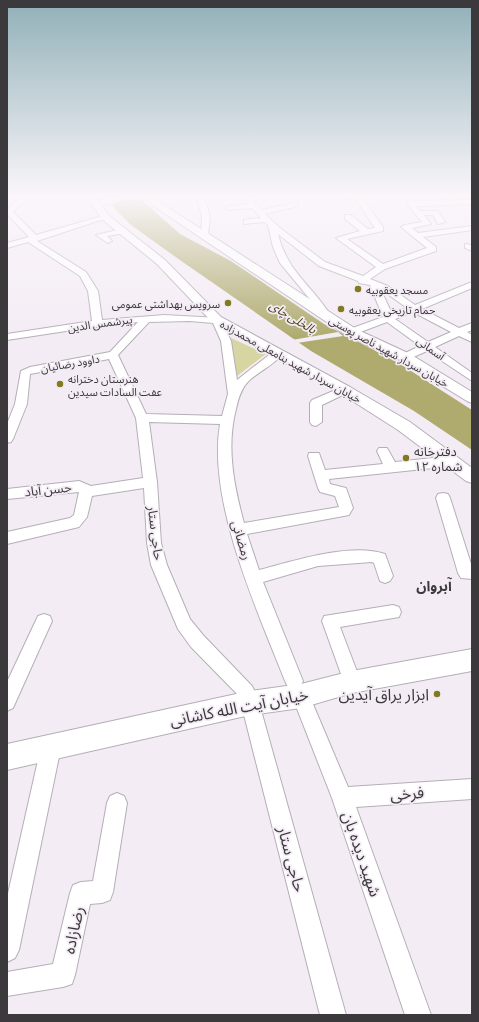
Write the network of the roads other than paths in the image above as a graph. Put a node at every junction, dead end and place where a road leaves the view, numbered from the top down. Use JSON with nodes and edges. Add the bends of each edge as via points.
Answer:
{"nodes":[{"id":1,"x":21,"y":243,"type":"edge"},
{"id":2,"x":37,"y":243,"type":"edge"},
{"id":3,"x":137,"y":243,"type":"edge"},
{"id":4,"x":217,"y":243,"type":"edge"},
{"id":5,"x":276,"y":243,"type":"edge"},
{"id":6,"x":295,"y":243,"type":"edge"},
{"id":7,"x":347,"y":243,"type":"edge"},
{"id":8,"x":425,"y":243,"type":"edge"},
{"id":9,"x":7,"y":246,"type":"edge"},
{"id":10,"x":382,"y":267,"type":"junction"},
{"id":11,"x":362,"y":281,"type":"junction"},
{"id":12,"x":374,"y":284,"type":"junction"},
{"id":13,"x":472,"y":285,"type":"edge"},
{"id":14,"x":414,"y":310,"type":"junction"},
{"id":15,"x":326,"y":316,"type":"junction"},
{"id":16,"x":146,"y":319,"type":"junction"},
{"id":17,"x":389,"y":319,"type":"junction"},
{"id":18,"x":217,"y":320,"type":"junction"},
{"id":19,"x":97,"y":323,"type":"junction"},
{"id":20,"x":472,"y":326,"type":"edge"},
{"id":21,"x":351,"y":332,"type":"junction"},
{"id":22,"x":459,"y":332,"type":"junction"},
{"id":23,"x":7,"y":337,"type":"edge"},
{"id":24,"x":472,"y":339,"type":"edge"},
{"id":25,"x":428,"y":346,"type":"junction"},
{"id":26,"x":278,"y":353,"type":"junction"},
{"id":27,"x":113,"y":355,"type":"junction"},
{"id":28,"x":404,"y":357,"type":"junction"},
{"id":29,"x":472,"y":378,"type":"edge"},
{"id":30,"x":346,"y":390,"type":"junction"},
{"id":31,"x":234,"y":394,"type":"junction"},
{"id":32,"x":472,"y":398,"type":"edge"},
{"id":33,"x":142,"y":418,"type":"junction"},
{"id":34,"x":227,"y":420,"type":"junction"},
{"id":35,"x":316,"y":422,"type":"dead end"},
{"id":36,"x":7,"y":439,"type":"edge"},
{"id":37,"x":383,"y":451,"type":"dead end"},
{"id":38,"x":314,"y":456,"type":"dead end"},
{"id":39,"x":452,"y":461,"type":"junction"},
{"id":40,"x":392,"y":468,"type":"junction"},
{"id":41,"x":321,"y":475,"type":"junction"},
{"id":42,"x":472,"y":477,"type":"edge"},
{"id":43,"x":150,"y":482,"type":"junction"},
{"id":44,"x":86,"y":492,"type":"junction"},
{"id":45,"x":7,"y":494,"type":"edge"},
{"id":46,"x":443,"y":498,"type":"dead end"},
{"id":47,"x":239,"y":530,"type":"junction"},
{"id":48,"x":7,"y":538,"type":"edge"},
{"id":49,"x":469,"y":573,"type":"edge"},
{"id":50,"x":385,"y":576,"type":"dead end"},
{"id":51,"x":254,"y":578,"type":"junction"},
{"id":52,"x":392,"y":612,"type":"dead end"},
{"id":53,"x":44,"y":621,"type":"dead end"},
{"id":54,"x":472,"y":660,"type":"edge"},
{"id":55,"x":350,"y":675,"type":"junction"},
{"id":56,"x":298,"y":688,"type":"junction"},
{"id":57,"x":248,"y":698,"type":"junction"},
{"id":58,"x":7,"y":702,"type":"edge"},
{"id":59,"x":51,"y":747,"type":"junction"},
{"id":60,"x":7,"y":756,"type":"edge"},
{"id":61,"x":472,"y":789,"type":"edge"},
{"id":62,"x":342,"y":798,"type":"junction"},
{"id":63,"x":117,"y":803,"type":"dead end"},
{"id":64,"x":7,"y":950,"type":"edge"},
{"id":65,"x":7,"y":984,"type":"edge"},
{"id":66,"x":333,"y":1015,"type":"edge"},
{"id":67,"x":418,"y":1015,"type":"edge"}],
"edges":[{"from":1,"to":9,"type":"street"},
{"from":2,"to":19,"type":"street","via":[[83,274],[93,290]]},
{"from":3,"to":18,"type":"main road","name":"خیابان سردار شهید بنامعلی محمدزاده","via":[[161,262]]},
{"from":4,"to":15,"type":"main road","name":"خیابان سردار شهید ناصر پوستی"},
{"from":5,"to":15,"type":"street","via":[[286,266],[308,289]]},
{"from":6,"to":11,"type":"street","via":[[322,264]]},
{"from":7,"to":10,"type":"street"},
{"from":8,"to":10,"type":"street","via":[[432,249]]},
{"from":10,"to":11,"type":"street"},
{"from":11,"to":12,"type":"street"},
{"from":12,"to":14,"type":"street","via":[[385,288]]},
{"from":12,"to":17,"type":"street"},
{"from":13,"to":14,"type":"street"},
{"from":14,"to":17,"type":"street"},
{"from":14,"to":22,"type":"street"},
{"from":15,"to":21,"type":"main road","name":"خیابان سردار شهید ناصر پوستی"},
{"from":16,"to":18,"type":"street","name":"پیرشمس الدین","via":[[188,317]]},
{"from":16,"to":19,"type":"street","name":"پیرشمس الدین"},
{"from":16,"to":27,"type":"street"},
{"from":17,"to":21,"type":"street"},
{"from":17,"to":25,"type":"street","name":"آسمانی"},
{"from":18,"to":26,"type":"main road","name":"خیابان سردار شهید بنامعلی محمدزاده"},
{"from":18,"to":31,"type":"street","name":"رمضانی","via":[[226,341]]},
{"from":19,"to":23,"type":"street","name":"پیرشمس الدین"},
{"from":20,"to":22,"type":"street"},
{"from":21,"to":28,"type":"main road","name":"خیابان سردار شهید ناصر پوستی"},
{"from":22,"to":24,"type":"street"},
{"from":22,"to":25,"type":"street"},
{"from":25,"to":28,"type":"street"},
{"from":25,"to":29,"type":"street","name":"آسمانی"},
{"from":26,"to":30,"type":"main road","name":"خیابان سردار شهید بنامعلی محمدزاده"},
{"from":26,"to":31,"type":"street","name":"رمضانی","via":[[246,378]]},
{"from":27,"to":33,"type":"street","name":"حاجی ستار"},
{"from":27,"to":36,"type":"street","name":"داوود رضائیان","via":[[25,373],[21,404]]},
{"from":28,"to":32,"type":"main road","name":"خیابان سردار شهید ناصر پوستی"},
{"from":30,"to":35,"type":"street","via":[[316,403]]},
{"from":30,"to":39,"type":"main road","name":"خیابان سردار شهید بنامعلی محمدزاده","via":[[404,426]]},
{"from":31,"to":34,"type":"street","name":"رمضانی"},
{"from":33,"to":34,"type":"street"},
{"from":33,"to":43,"type":"street","name":"حاجی ستار"},
{"from":34,"to":47,"type":"street","name":"رمضانی","via":[[224,434],[224,469]]},
{"from":37,"to":40,"type":"street"},
{"from":38,"to":41,"type":"street"},
{"from":39,"to":40,"type":"street"},
{"from":39,"to":42,"type":"main road","name":"خیابان سردار شهید بنامعلی محمدزاده"},
{"from":40,"to":41,"type":"street"},
{"from":41,"to":47,"type":"street","via":[[326,489],[340,492],[346,508],[344,511]]},
{"from":43,"to":44,"type":"street"},
{"from":43,"to":57,"type":"street","name":"حاجی ستار","via":[[154,543],[174,603],[184,624],[197,641]]},
{"from":44,"to":45,"type":"street","name":"حسن آباد","via":[[85,488],[79,486]]},
{"from":44,"to":48,"type":"street","via":[[80,517],[74,523]]},
{"from":46,"to":49,"type":"street"},
{"from":47,"to":51,"type":"street","name":"رمضانی"},
{"from":50,"to":51,"type":"street","via":[[380,558],[372,556],[318,560]]},
{"from":51,"to":56,"type":"street","name":"رمضانی"},
{"from":52,"to":55,"type":"street","via":[[330,621]]},
{"from":53,"to":58,"type":"street"},
{"from":54,"to":55,"type":"main road","name":"خیابان آیت الله کاشانی"},
{"from":55,"to":56,"type":"main road","name":"خیابان آیت الله کاشانی"},
{"from":56,"to":57,"type":"main road","name":"خیابان آیت الله کاشانی"},
{"from":56,"to":62,"type":"street","name":"شهید دیده بان"},
{"from":57,"to":59,"type":"main road","name":"خیابان آیت الله کاشانی"},
{"from":57,"to":66,"type":"street","name":"حاجی ستار"},
{"from":59,"to":60,"type":"main road","name":"خیابان آیت الله کاشانی"},
{"from":59,"to":64,"type":"street"},
{"from":61,"to":62,"type":"street","name":"فرخی"},
{"from":62,"to":67,"type":"street","name":"شهید دیده بان"},
{"from":63,"to":65,"type":"street","name":"رضازاده","via":[[102,892],[81,893],[63,975]]}]}
